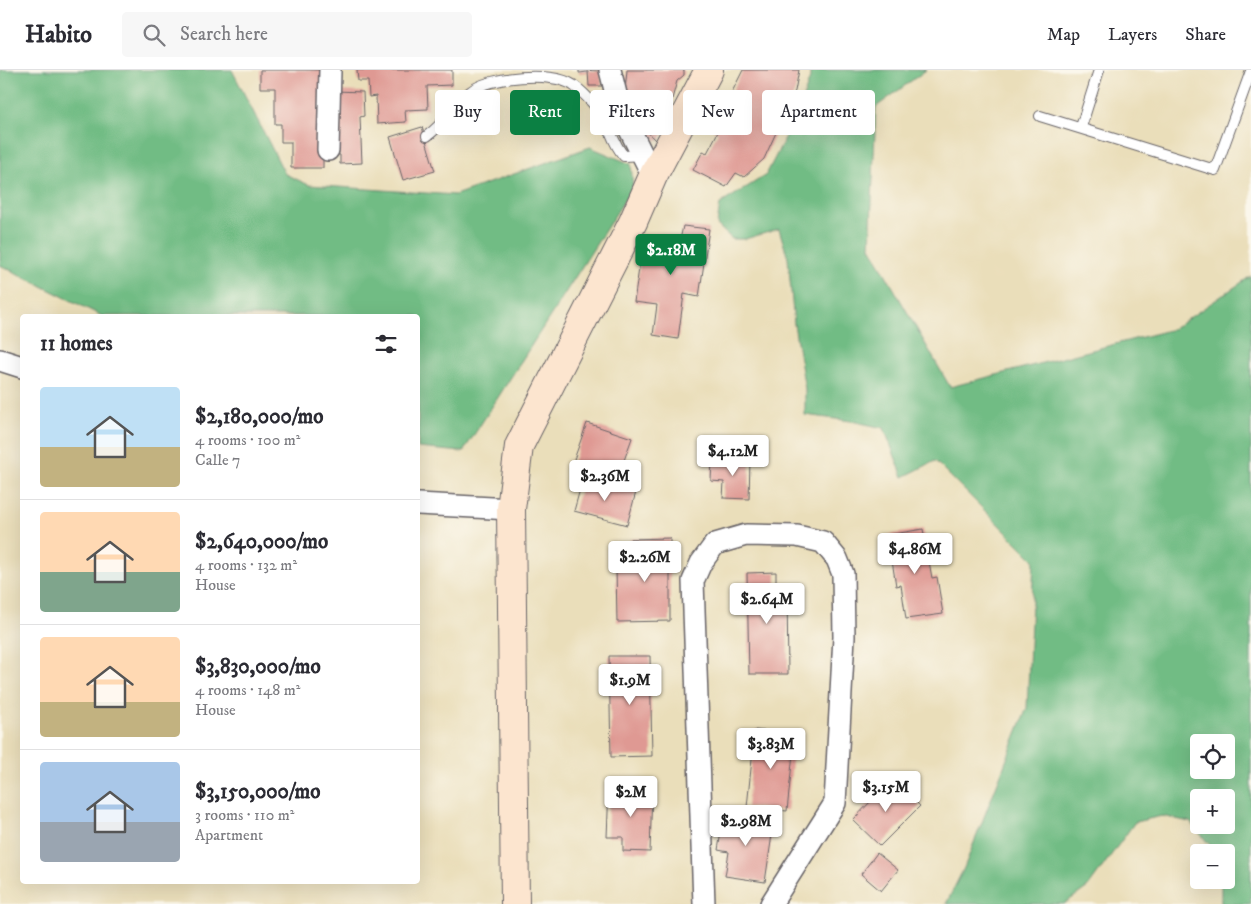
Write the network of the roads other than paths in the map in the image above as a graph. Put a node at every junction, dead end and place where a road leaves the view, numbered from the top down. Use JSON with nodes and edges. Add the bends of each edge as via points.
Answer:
{"nodes":[{"id":1,"x":330,"y":70,"type":"edge"},
{"id":2,"x":610,"y":70,"type":"edge"},
{"id":3,"x":709,"y":70,"type":"edge"},
{"id":4,"x":1099,"y":70,"type":"edge"},
{"id":5,"x":1251,"y":71,"type":"edge"},
{"id":6,"x":1040,"y":116,"type":"dead end"},
{"id":7,"x":1081,"y":127,"type":"junction"},
{"id":8,"x":427,"y":136,"type":"dead end"},
{"id":9,"x":328,"y":150,"type":"dead end"},
{"id":10,"x":648,"y":172,"type":"junction"},
{"id":11,"x":0,"y":360,"type":"edge"},
{"id":12,"x":20,"y":366,"type":"edge"},
{"id":13,"x":420,"y":504,"type":"edge"},
{"id":14,"x":511,"y":509,"type":"junction"},
{"id":15,"x":515,"y":904,"type":"edge"},
{"id":16,"x":704,"y":904,"type":"edge"},
{"id":17,"x":772,"y":904,"type":"edge"}],
"edges":[{"from":1,"to":9,"type":"street"},
{"from":2,"to":10,"type":"street","via":[[620,110]]},
{"from":3,"to":10,"type":"main road"},
{"from":4,"to":7,"type":"lane"},
{"from":5,"to":7,"type":"lane","via":[[1216,170]]},
{"from":6,"to":7,"type":"lane"},
{"from":8,"to":10,"type":"lane","via":[[448,119],[470,92],[484,84],[512,79],[562,80],[573,85],[600,111],[615,146],[624,156]]},
{"from":10,"to":14,"type":"main road","via":[[633,222],[519,446]]},
{"from":11,"to":12,"type":"street"},
{"from":13,"to":14,"type":"street"},
{"from":14,"to":15,"type":"main road"},
{"from":16,"to":17,"type":"street","via":[[693,581],[701,562],[715,544],[746,535],[797,536],[823,542],[837,559],[843,574],[844,637],[835,803]]}]}
